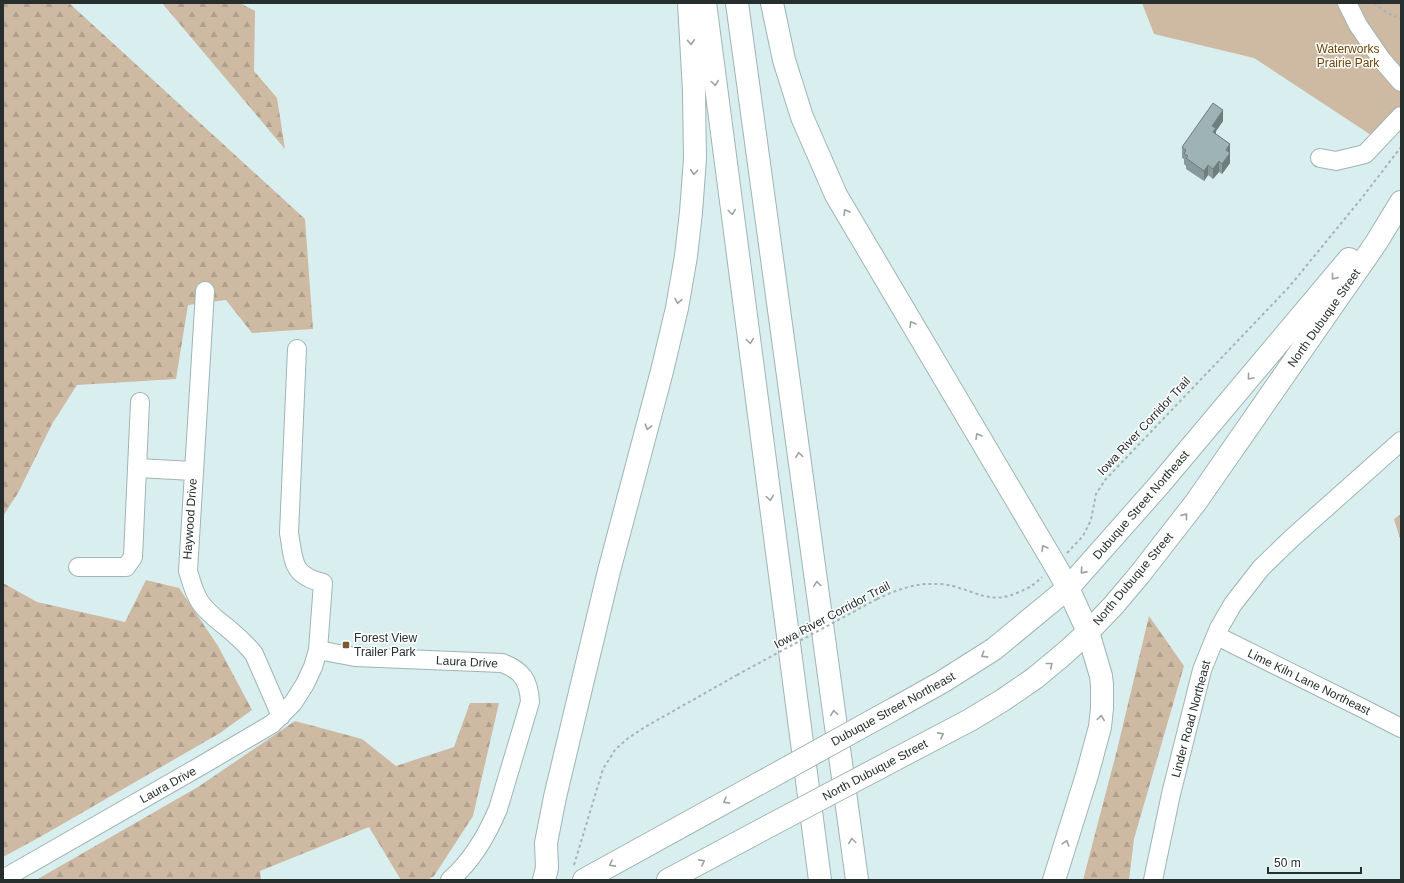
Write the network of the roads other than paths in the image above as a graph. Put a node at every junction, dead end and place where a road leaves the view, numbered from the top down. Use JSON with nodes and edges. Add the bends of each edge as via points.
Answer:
{"nodes":[{"id":1,"x":689,"y":3,"type":"edge"},
{"id":2,"x":705,"y":3,"type":"edge"},
{"id":3,"x":737,"y":3,"type":"edge"},
{"id":4,"x":772,"y":3,"type":"edge"},
{"id":5,"x":1348,"y":3,"type":"edge"},
{"id":6,"x":1401,"y":82,"type":"edge"},
{"id":7,"x":1401,"y":116,"type":"edge"},
{"id":8,"x":1320,"y":158,"type":"dead end"},
{"id":9,"x":1401,"y":192,"type":"edge"},
{"id":10,"x":1401,"y":202,"type":"edge"},
{"id":11,"x":205,"y":291,"type":"dead end"},
{"id":12,"x":297,"y":349,"type":"dead end"},
{"id":13,"x":140,"y":402,"type":"dead end"},
{"id":14,"x":1401,"y":441,"type":"edge"},
{"id":15,"x":138,"y":468,"type":"junction"},
{"id":16,"x":193,"y":471,"type":"junction"},
{"id":17,"x":78,"y":567,"type":"dead end"},
{"id":18,"x":1068,"y":588,"type":"junction"},
{"id":19,"x":1088,"y":632,"type":"junction"},
{"id":20,"x":1217,"y":636,"type":"junction"},
{"id":21,"x":318,"y":650,"type":"junction"},
{"id":22,"x":281,"y":716,"type":"junction"},
{"id":23,"x":1401,"y":728,"type":"edge"},
{"id":24,"x":579,"y":873,"type":"edge"},
{"id":25,"x":3,"y":879,"type":"edge"},
{"id":26,"x":450,"y":880,"type":"edge"},
{"id":27,"x":544,"y":880,"type":"edge"},
{"id":28,"x":668,"y":880,"type":"edge"},
{"id":29,"x":820,"y":880,"type":"edge"},
{"id":30,"x":857,"y":880,"type":"edge"},
{"id":31,"x":1054,"y":880,"type":"edge"},
{"id":32,"x":1153,"y":880,"type":"edge"}],
"edges":[{"from":1,"to":27,"type":"main road","one_way":true,"via":[[695,135],[686,256],[662,371],[609,571],[555,797],[546,843],[547,868]]},
{"from":2,"to":29,"type":"main road","one_way":true},
{"from":30,"to":3,"type":"main road","one_way":true},
{"from":18,"to":4,"type":"main road","one_way":true,"via":[[836,195],[802,117],[784,60]]},
{"from":5,"to":6,"type":"street","via":[[1358,25]]},
{"from":7,"to":8,"type":"street","via":[[1364,154],[1336,161]]},
{"from":9,"to":18,"type":"main road","name":"Dubuque Street Northeast","one_way":true,"via":[[1351,257],[1165,479]]},
{"from":19,"to":10,"type":"main road","name":"North Dubuque Street","one_way":true,"via":[[1140,574],[1196,502],[1376,243]]},
{"from":11,"to":16,"type":"street","name":"Haywood Drive"},
{"from":12,"to":21,"type":"street","via":[[289,533],[294,561],[300,572],[310,580],[323,583]]},
{"from":13,"to":15,"type":"street"},
{"from":14,"to":20,"type":"street","name":"Linder Road Northeast","via":[[1261,568],[1233,604]]},
{"from":15,"to":16,"type":"street"},
{"from":15,"to":17,"type":"street","via":[[133,557],[126,567]]},
{"from":16,"to":22,"type":"street","name":"Haywood Drive","via":[[188,571],[194,591],[200,603],[211,615],[254,654]]},
{"from":18,"to":19,"type":"main road"},
{"from":18,"to":24,"type":"main road","name":"Dubuque Street Northeast","one_way":true,"bridge":true,"via":[[994,649],[942,682],[760,782]]},
{"from":28,"to":19,"type":"main road","name":"North Dubuque Street","one_way":true,"bridge":true,"via":[[970,720],[1035,678]]},
{"from":31,"to":19,"type":"main road","one_way":true,"via":[[1100,727],[1101,676]]},
{"from":20,"to":23,"type":"street","name":"Lime Kiln Lane Northeast"},
{"from":20,"to":32,"type":"street","name":"Linder Road Northeast","via":[[1198,684]]},
{"from":21,"to":22,"type":"street","name":"Laura Drive","via":[[305,684]]},
{"from":21,"to":26,"type":"street","name":"Laura Drive","via":[[355,657],[502,663],[519,672],[526,681],[530,702],[492,825],[480,846]]},
{"from":22,"to":25,"type":"street","name":"Laura Drive","via":[[272,724],[197,768]]}]}
